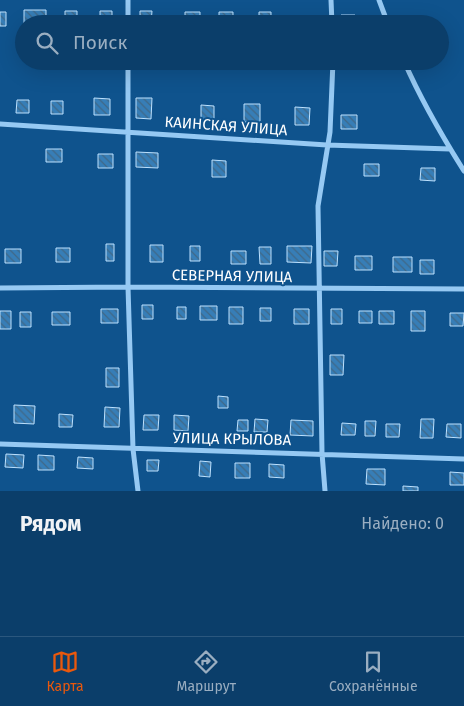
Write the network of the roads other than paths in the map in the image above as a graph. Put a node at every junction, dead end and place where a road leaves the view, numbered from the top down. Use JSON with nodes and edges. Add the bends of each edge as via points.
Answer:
{"nodes":[{"id":1,"x":128,"y":0,"type":"edge"},
{"id":2,"x":331,"y":0,"type":"edge"},
{"id":3,"x":379,"y":0,"type":"edge"},
{"id":4,"x":128,"y":15,"type":"edge"},
{"id":5,"x":332,"y":15,"type":"edge"},
{"id":6,"x":385,"y":15,"type":"edge"},
{"id":7,"x":128,"y":70,"type":"edge"},
{"id":8,"x":333,"y":70,"type":"edge"},
{"id":9,"x":408,"y":70,"type":"edge"},
{"id":10,"x":0,"y":124,"type":"edge"},
{"id":11,"x":128,"y":133,"type":"junction"},
{"id":12,"x":327,"y":145,"type":"junction"},
{"id":13,"x":450,"y":149,"type":"junction"},
{"id":14,"x":464,"y":172,"type":"edge"},
{"id":15,"x":128,"y":287,"type":"junction"},
{"id":16,"x":0,"y":288,"type":"edge"},
{"id":17,"x":319,"y":289,"type":"junction"},
{"id":18,"x":464,"y":290,"type":"edge"},
{"id":19,"x":0,"y":444,"type":"edge"},
{"id":20,"x":132,"y":449,"type":"junction"},
{"id":21,"x":322,"y":453,"type":"junction"},
{"id":22,"x":464,"y":459,"type":"edge"},
{"id":23,"x":138,"y":491,"type":"edge"},
{"id":24,"x":325,"y":491,"type":"edge"}],
"edges":[{"from":1,"to":4,"type":"street"},
{"from":2,"to":5,"type":"street"},
{"from":3,"to":6,"type":"street"},
{"from":7,"to":11,"type":"street"},
{"from":8,"to":12,"type":"street"},
{"from":9,"to":13,"type":"street"},
{"from":10,"to":11,"type":"street","name":"КАИНСКАЯ УЛИЦА"},
{"from":11,"to":12,"type":"street","name":"КАИНСКАЯ УЛИЦА"},
{"from":11,"to":15,"type":"street"},
{"from":12,"to":13,"type":"street","name":"КАИНСКАЯ УЛИЦА"},
{"from":12,"to":17,"type":"street","via":[[318,206]]},
{"from":13,"to":14,"type":"street"},
{"from":15,"to":16,"type":"street","name":"СЕВЕРНАЯ УЛИЦА"},
{"from":15,"to":17,"type":"street","name":"СЕВЕРНАЯ УЛИЦА"},
{"from":15,"to":20,"type":"street"},
{"from":17,"to":18,"type":"street","name":"СЕВЕРНАЯ УЛИЦА"},
{"from":17,"to":21,"type":"street"},
{"from":19,"to":20,"type":"street","name":"УЛИЦА КРЫЛОВА"},
{"from":20,"to":21,"type":"street","name":"УЛИЦА КРЫЛОВА"},
{"from":20,"to":23,"type":"street"},
{"from":21,"to":22,"type":"street","name":"УЛИЦА КРЫЛОВА"},
{"from":21,"to":24,"type":"street"}]}
